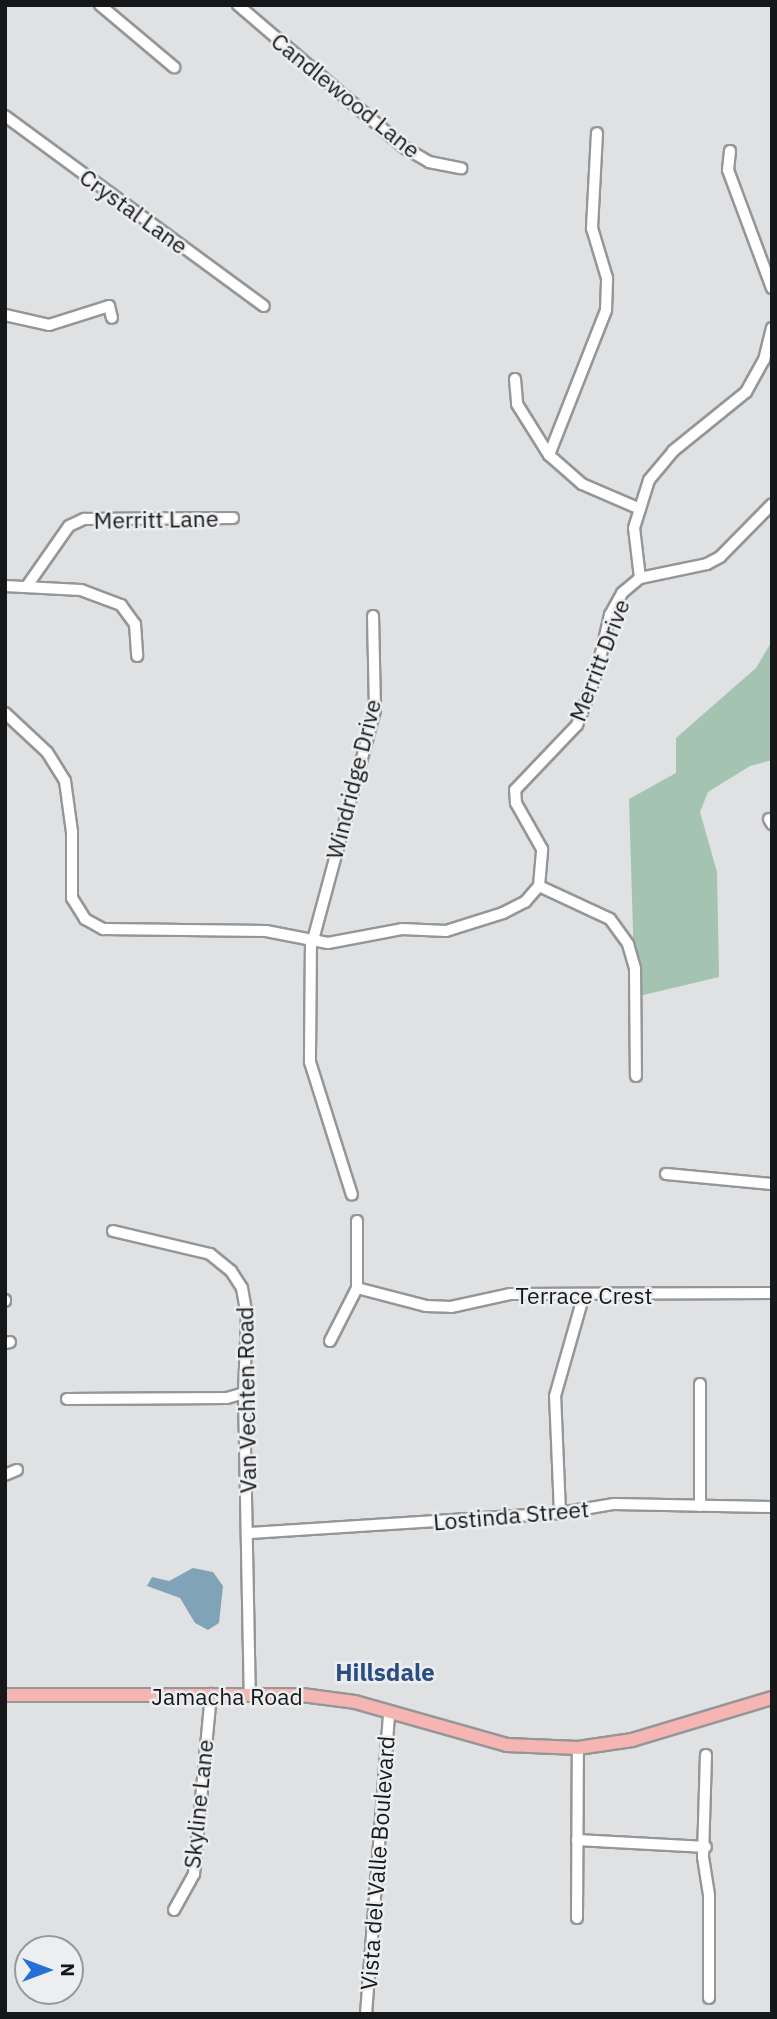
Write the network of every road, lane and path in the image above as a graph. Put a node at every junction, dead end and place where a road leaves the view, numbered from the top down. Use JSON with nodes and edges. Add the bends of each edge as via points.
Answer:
{"nodes":[{"id":1,"x":100,"y":5,"type":"edge"},
{"id":2,"x":238,"y":5,"type":"edge"},
{"id":3,"x":174,"y":67,"type":"dead end"},
{"id":4,"x":5,"y":116,"type":"edge"},
{"id":5,"x":597,"y":134,"type":"dead end"},
{"id":6,"x":730,"y":151,"type":"dead end"},
{"id":7,"x":461,"y":168,"type":"dead end"},
{"id":8,"x":772,"y":288,"type":"edge"},
{"id":9,"x":264,"y":306,"type":"dead end"},
{"id":10,"x":5,"y":315,"type":"edge"},
{"id":11,"x":112,"y":318,"type":"dead end"},
{"id":12,"x":772,"y":328,"type":"edge"},
{"id":13,"x":515,"y":379,"type":"dead end"},
{"id":14,"x":549,"y":455,"type":"junction"},
{"id":15,"x":772,"y":504,"type":"edge"},
{"id":16,"x":640,"y":509,"type":"junction"},
{"id":17,"x":233,"y":518,"type":"dead end"},
{"id":18,"x":640,"y":578,"type":"junction"},
{"id":19,"x":5,"y":586,"type":"edge"},
{"id":20,"x":27,"y":586,"type":"junction"},
{"id":21,"x":373,"y":616,"type":"dead end"},
{"id":22,"x":137,"y":656,"type":"dead end"},
{"id":23,"x":5,"y":713,"type":"edge"},
{"id":24,"x":539,"y":886,"type":"junction"},
{"id":25,"x":312,"y":940,"type":"junction"},
{"id":26,"x":636,"y":1076,"type":"dead end"},
{"id":27,"x":666,"y":1174,"type":"dead end"},
{"id":28,"x":772,"y":1184,"type":"edge"},
{"id":29,"x":352,"y":1195,"type":"dead end"},
{"id":30,"x":356,"y":1221,"type":"dead end"},
{"id":31,"x":113,"y":1231,"type":"dead end"},
{"id":32,"x":357,"y":1288,"type":"junction"},
{"id":33,"x":772,"y":1293,"type":"edge"},
{"id":34,"x":584,"y":1294,"type":"junction"},
{"id":35,"x":330,"y":1341,"type":"dead end"},
{"id":36,"x":700,"y":1384,"type":"dead end"},
{"id":37,"x":244,"y":1393,"type":"junction"},
{"id":38,"x":67,"y":1399,"type":"dead end"},
{"id":39,"x":17,"y":1470,"type":"dead end"},
{"id":40,"x":5,"y":1475,"type":"edge"},
{"id":41,"x":700,"y":1506,"type":"junction"},
{"id":42,"x":772,"y":1507,"type":"edge"},
{"id":43,"x":560,"y":1513,"type":"junction"},
{"id":44,"x":250,"y":1533,"type":"junction"},
{"id":45,"x":211,"y":1694,"type":"junction"},
{"id":46,"x":5,"y":1695,"type":"edge"},
{"id":47,"x":250,"y":1695,"type":"junction"},
{"id":48,"x":772,"y":1698,"type":"edge"},
{"id":49,"x":389,"y":1712,"type":"junction"},
{"id":50,"x":578,"y":1748,"type":"junction"},
{"id":51,"x":706,"y":1755,"type":"dead end"},
{"id":52,"x":577,"y":1840,"type":"junction"},
{"id":53,"x":706,"y":1847,"type":"junction"},
{"id":54,"x":174,"y":1910,"type":"dead end"},
{"id":55,"x":577,"y":1917,"type":"dead end"},
{"id":56,"x":709,"y":1998,"type":"dead end"},
{"id":57,"x":366,"y":2014,"type":"edge"}],
"edges":[{"from":1,"to":3,"type":"street"},
{"from":2,"to":7,"type":"street","name":"Candlewood Lane","via":[[405,148],[429,162]]},
{"from":4,"to":9,"type":"street","name":"Crystal Lane"},
{"from":5,"to":14,"type":"street","via":[[592,228],[607,278],[606,310]]},
{"from":6,"to":8,"type":"street","via":[[728,170]]},
{"from":10,"to":11,"type":"street","via":[[49,325],[109,306]]},
{"from":12,"to":16,"type":"street","via":[[764,360],[746,392],[667,457],[649,480]]},
{"from":13,"to":14,"type":"street","via":[[517,404]]},
{"from":14,"to":16,"type":"street","via":[[582,484]]},
{"from":15,"to":18,"type":"street","name":"Merritt Drive","via":[[714,561]]},
{"from":16,"to":18,"type":"street","via":[[634,528]]},
{"from":17,"to":20,"type":"street","name":"Merritt Lane","via":[[84,519],[69,526]]},
{"from":18,"to":24,"type":"street","name":"Merritt Drive","via":[[613,607],[596,675],[576,725],[515,790],[516,803],[542,849]]},
{"from":19,"to":20,"type":"street"},
{"from":20,"to":22,"type":"street","via":[[81,590],[121,605],[135,624]]},
{"from":21,"to":25,"type":"street","name":"Windridge Drive","via":[[374,710]]},
{"from":23,"to":25,"type":"street","via":[[47,752],[65,781],[72,832],[72,898],[85,919],[118,932],[266,932]]},
{"from":24,"to":25,"type":"street","via":[[525,902],[503,913],[446,931],[402,929],[343,943]]},
{"from":24,"to":26,"type":"street","via":[[610,919],[628,944],[635,969]]},
{"from":25,"to":29,"type":"street","name":"Windridge Drive","via":[[310,1062]]},
{"from":27,"to":28,"type":"street"},
{"from":30,"to":32,"type":"street"},
{"from":31,"to":37,"type":"street","name":"Van Vechten Road","via":[[210,1254],[231,1271],[242,1288],[247,1315]]},
{"from":32,"to":34,"type":"street","name":"Terrace Crest","via":[[426,1306],[450,1307],[510,1294]]},
{"from":32,"to":35,"type":"street"},
{"from":33,"to":34,"type":"street","name":"Terrace Crest"},
{"from":34,"to":43,"type":"street","via":[[555,1396]]},
{"from":36,"to":41,"type":"street"},
{"from":37,"to":38,"type":"street","via":[[227,1398]]},
{"from":37,"to":44,"type":"street","name":"Van Vechten Road"},
{"from":39,"to":40,"type":"street"},
{"from":41,"to":42,"type":"street","name":"Lostinda Street"},
{"from":41,"to":43,"type":"street","name":"Lostinda Street","via":[[614,1504]]},
{"from":43,"to":44,"type":"street","name":"Lostinda Street"},
{"from":44,"to":47,"type":"street","name":"Van Vechten Road"},
{"from":45,"to":46,"type":"main road","name":"Jamacha Road"},
{"from":45,"to":47,"type":"main road","name":"Jamacha Road"},
{"from":45,"to":54,"type":"street","name":"Skyline Lane","via":[[194,1874]]},
{"from":47,"to":49,"type":"main road","name":"Jamacha Road","via":[[302,1695]]},
{"from":48,"to":50,"type":"main road","name":"Jamacha Road","via":[[632,1740]]},
{"from":49,"to":50,"type":"main road","name":"Jamacha Road","via":[[507,1745]]},
{"from":49,"to":57,"type":"street","name":"Vista del Valle Boulevard"},
{"from":50,"to":52,"type":"street"},
{"from":51,"to":53,"type":"street"},
{"from":52,"to":53,"type":"street"},
{"from":52,"to":55,"type":"street"},
{"from":53,"to":56,"type":"street"}]}
